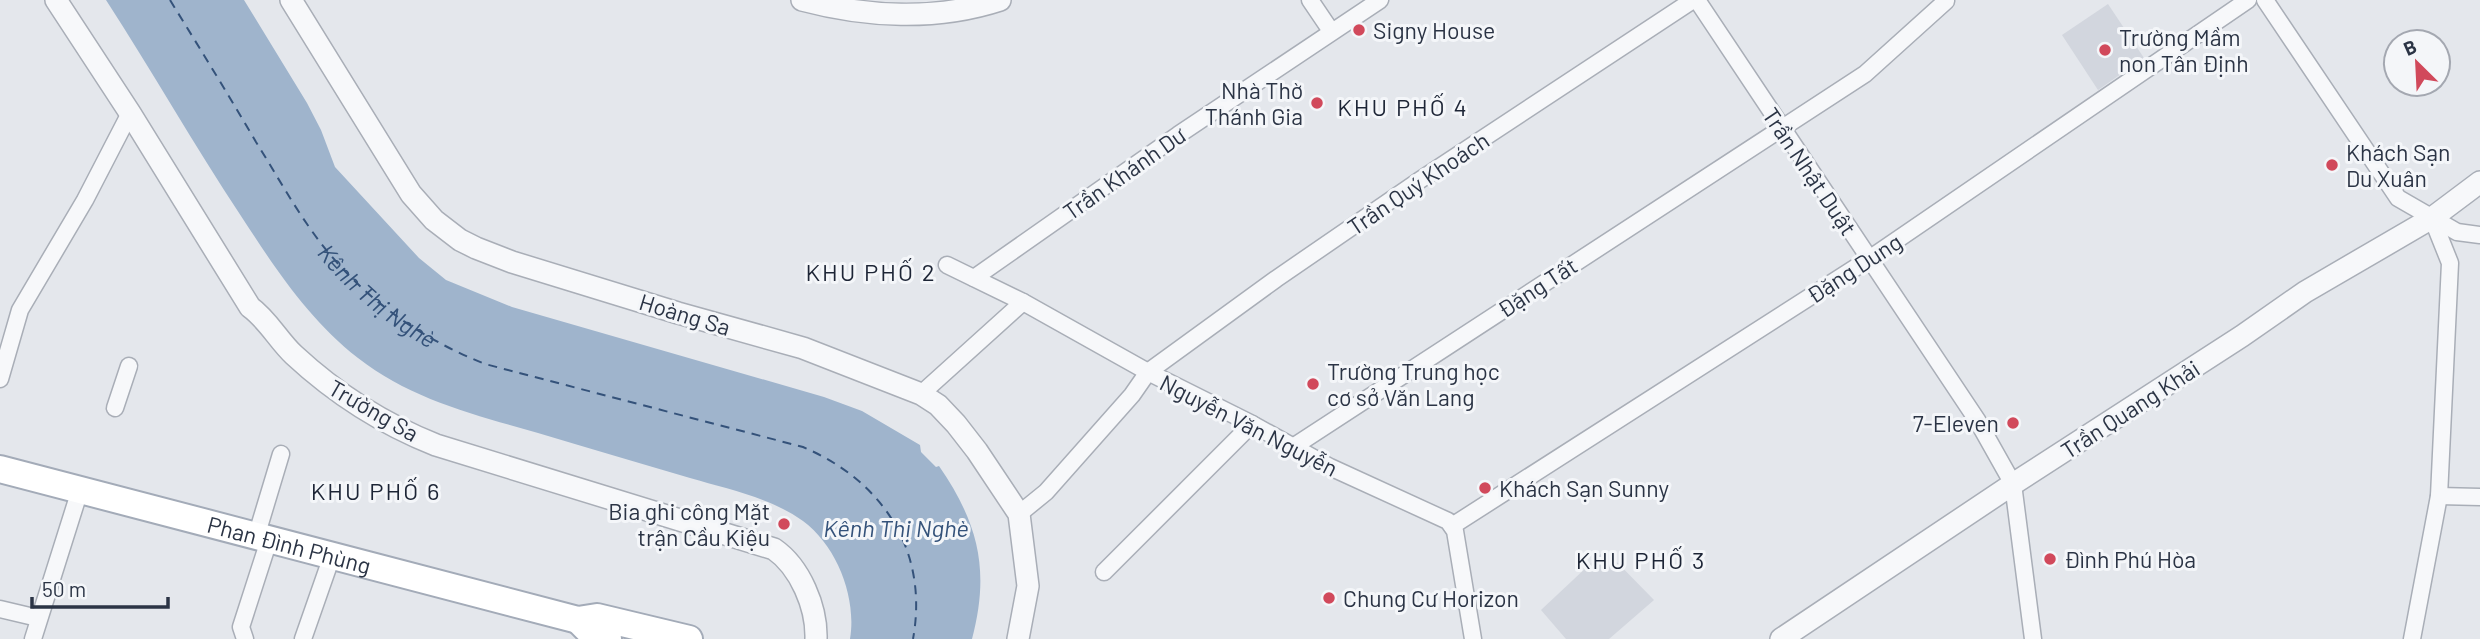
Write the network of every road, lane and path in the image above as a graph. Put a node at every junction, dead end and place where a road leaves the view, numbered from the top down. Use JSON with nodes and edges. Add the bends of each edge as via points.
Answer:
{"nodes":[{"id":1,"x":56,"y":0,"type":"edge"},
{"id":2,"x":291,"y":0,"type":"edge"},
{"id":3,"x":802,"y":0,"type":"edge"},
{"id":4,"x":1000,"y":0,"type":"edge"},
{"id":5,"x":1310,"y":0,"type":"edge"},
{"id":6,"x":1380,"y":0,"type":"edge"},
{"id":7,"x":1695,"y":0,"type":"edge"},
{"id":8,"x":2248,"y":0,"type":"edge"},
{"id":9,"x":2265,"y":0,"type":"edge"},
{"id":10,"x":1946,"y":1,"type":"edge"},
{"id":11,"x":1331,"y":31,"type":"junction"},
{"id":12,"x":130,"y":113,"type":"junction"},
{"id":13,"x":1781,"y":127,"type":"junction"},
{"id":14,"x":2480,"y":182,"type":"edge"},
{"id":15,"x":2432,"y":218,"type":"junction"},
{"id":16,"x":2480,"y":235,"type":"edge"},
{"id":17,"x":1869,"y":260,"type":"junction"},
{"id":18,"x":947,"y":265,"type":"dead end"},
{"id":19,"x":974,"y":278,"type":"junction"},
{"id":20,"x":1023,"y":302,"type":"junction"},
{"id":21,"x":129,"y":366,"type":"dead end"},
{"id":22,"x":1148,"y":372,"type":"junction"},
{"id":23,"x":0,"y":379,"type":"edge"},
{"id":24,"x":921,"y":394,"type":"junction"},
{"id":25,"x":115,"y":408,"type":"dead end"},
{"id":26,"x":1252,"y":424,"type":"junction"},
{"id":27,"x":1293,"y":447,"type":"junction"},
{"id":28,"x":281,"y":454,"type":"dead end"},
{"id":29,"x":0,"y":470,"type":"edge"},
{"id":30,"x":2013,"y":484,"type":"junction"},
{"id":31,"x":80,"y":489,"type":"junction"},
{"id":32,"x":2438,"y":496,"type":"junction"},
{"id":33,"x":2480,"y":497,"type":"edge"},
{"id":34,"x":1019,"y":514,"type":"junction"},
{"id":35,"x":1452,"y":526,"type":"junction"},
{"id":36,"x":263,"y":538,"type":"junction"},
{"id":37,"x":332,"y":556,"type":"junction"},
{"id":38,"x":1104,"y":572,"type":"dead end"},
{"id":39,"x":0,"y":609,"type":"edge"},
{"id":40,"x":38,"y":618,"type":"junction"},
{"id":41,"x":578,"y":620,"type":"junction"},
{"id":42,"x":33,"y":639,"type":"edge"},
{"id":43,"x":245,"y":639,"type":"edge"},
{"id":44,"x":303,"y":639,"type":"edge"},
{"id":45,"x":608,"y":639,"type":"edge"},
{"id":46,"x":689,"y":639,"type":"edge"},
{"id":47,"x":816,"y":639,"type":"edge"},
{"id":48,"x":1018,"y":639,"type":"edge"},
{"id":49,"x":1473,"y":639,"type":"edge"},
{"id":50,"x":1781,"y":639,"type":"edge"},
{"id":51,"x":2033,"y":639,"type":"edge"},
{"id":52,"x":2412,"y":639,"type":"edge"}],
"edges":[{"from":1,"to":12,"type":"street","name":"Trường Sa"},
{"from":2,"to":24,"type":"street","name":"Hoàng Sa","via":[[411,194],[460,240],[547,273],[803,348]]},
{"from":3,"to":4,"type":"street","via":[[909,14],[957,12]]},
{"from":5,"to":11,"type":"street"},
{"from":6,"to":11,"type":"street","name":"Trần Khánh Dư"},
{"from":7,"to":13,"type":"street","name":"Trần Nhật Duật"},
{"from":7,"to":22,"type":"street","name":"Trần Quý Khoách","via":[[1409,188]]},
{"from":8,"to":17,"type":"street","name":"Đặng Dung"},
{"from":9,"to":15,"type":"street","via":[[2398,198]]},
{"from":10,"to":13,"type":"street","name":"Ðặng Tất","via":[[1865,74]]},
{"from":11,"to":19,"type":"street","name":"Trần Khánh Dư"},
{"from":12,"to":23,"type":"street","via":[[20,310]]},
{"from":12,"to":47,"type":"street","name":"Trường Sa","via":[[250,307],[291,353],[329,385],[406,433],[774,549],[800,580]]},
{"from":13,"to":17,"type":"street","name":"Trần Nhật Duật"},
{"from":13,"to":27,"type":"street","name":"Ðặng Tất"},
{"from":14,"to":15,"type":"street","name":"Trần Quang Khải"},
{"from":15,"to":16,"type":"street","via":[[2457,232]]},
{"from":15,"to":30,"type":"street","name":"Trần Quang Khải","via":[[2305,292]]},
{"from":15,"to":32,"type":"street","via":[[2450,263]]},
{"from":17,"to":30,"type":"street","name":"Trần Nhật Duật"},
{"from":17,"to":35,"type":"street","name":"Đặng Dung"},
{"from":18,"to":19,"type":"street","name":"Nguyễn Văn Nguyễn"},
{"from":19,"to":20,"type":"street","name":"Nguyễn Văn Nguyễn"},
{"from":20,"to":22,"type":"street","name":"Nguyễn Văn Nguyễn"},
{"from":20,"to":24,"type":"street"},
{"from":21,"to":25,"type":"street"},
{"from":22,"to":26,"type":"street","name":"Nguyễn Văn Nguyễn"},
{"from":22,"to":34,"type":"street","name":"Trần Quý Khoách","via":[[1046,492]]},
{"from":24,"to":34,"type":"street","name":"Hoàng Sa","via":[[956,424]]},
{"from":26,"to":27,"type":"street","name":"Nguyễn Văn Nguyễn"},
{"from":26,"to":38,"type":"street"},
{"from":27,"to":35,"type":"street","name":"Nguyễn Văn Nguyễn"},
{"from":28,"to":36,"type":"street"},
{"from":29,"to":31,"type":"main road","name":"Phan Đình Phùng"},
{"from":30,"to":50,"type":"street","name":"Trần Quang Khải"},
{"from":30,"to":51,"type":"street"},
{"from":31,"to":36,"type":"main road","name":"Phan Đình Phùng"},
{"from":31,"to":40,"type":"street"},
{"from":32,"to":33,"type":"street"},
{"from":32,"to":52,"type":"street"},
{"from":34,"to":48,"type":"street","name":"Hoàng Sa","via":[[1028,586]]},
{"from":35,"to":49,"type":"street"},
{"from":36,"to":37,"type":"main road","name":"Phan Đình Phùng"},
{"from":36,"to":43,"type":"street","via":[[241,627]]},
{"from":37,"to":41,"type":"main road","name":"Phan Đình Phùng"},
{"from":37,"to":44,"type":"street"},
{"from":39,"to":40,"type":"street"},
{"from":40,"to":42,"type":"street"},
{"from":41,"to":45,"type":"main road","name":"Phan Đình Phùng","via":[[593,635]]},
{"from":41,"to":46,"type":"main road","name":"Phan Đình Phùng","via":[[597,617]]}]}
